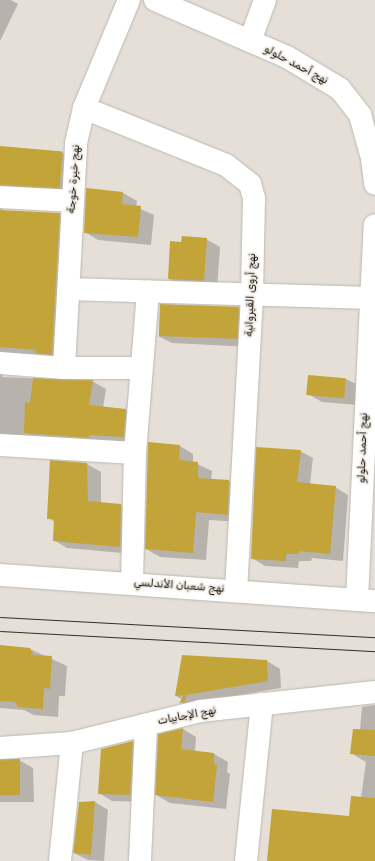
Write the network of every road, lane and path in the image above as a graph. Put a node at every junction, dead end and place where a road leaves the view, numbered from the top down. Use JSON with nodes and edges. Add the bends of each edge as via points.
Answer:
{"nodes":[{"id":1,"x":129,"y":0,"type":"edge"},
{"id":2,"x":155,"y":0,"type":"edge"},
{"id":3,"x":265,"y":0,"type":"edge"},
{"id":4,"x":250,"y":41,"type":"junction"},
{"id":5,"x":84,"y":108,"type":"junction"},
{"id":6,"x":375,"y":184,"type":"edge"},
{"id":7,"x":0,"y":198,"type":"edge"},
{"id":8,"x":73,"y":201,"type":"junction"},
{"id":9,"x":375,"y":225,"type":"edge"},
{"id":10,"x":69,"y":289,"type":"junction"},
{"id":11,"x":148,"y":292,"type":"junction"},
{"id":12,"x":252,"y":296,"type":"junction"},
{"id":13,"x":370,"y":298,"type":"junction"},
{"id":14,"x":0,"y":363,"type":"edge"},
{"id":15,"x":64,"y":368,"type":"junction"},
{"id":16,"x":140,"y":368,"type":"junction"},
{"id":17,"x":0,"y":445,"type":"edge"},
{"id":18,"x":135,"y":453,"type":"junction"},
{"id":19,"x":0,"y":575,"type":"edge"},
{"id":20,"x":132,"y":583,"type":"junction"},
{"id":21,"x":236,"y":590,"type":"junction"},
{"id":22,"x":366,"y":600,"type":"edge"},
{"id":23,"x":375,"y":692,"type":"edge"},
{"id":24,"x":262,"y":704,"type":"junction"},
{"id":25,"x":146,"y":724,"type":"junction"},
{"id":26,"x":72,"y":743,"type":"junction"},
{"id":27,"x":0,"y":748,"type":"edge"},
{"id":28,"x":60,"y":861,"type":"edge"},
{"id":29,"x":140,"y":861,"type":"edge"},
{"id":30,"x":246,"y":861,"type":"edge"}],
"edges":[{"from":1,"to":5,"type":"street","name":"نهج خيرة خوجة"},
{"from":2,"to":4,"type":"street","name":"نهج أحمد حلولو"},
{"from":3,"to":4,"type":"street"},
{"from":4,"to":6,"type":"street","name":"نهج أحمد حلولو","via":[[287,57],[340,89],[360,114],[372,158]]},
{"from":5,"to":8,"type":"street","name":"نهج خيرة خوجة","via":[[76,143]]},
{"from":5,"to":12,"type":"street","name":"نهج أروى القيروانية","via":[[226,165],[250,184],[254,198]]},
{"from":7,"to":8,"type":"street"},
{"from":8,"to":10,"type":"street","name":"نهج خيرة خوجة"},
{"from":9,"to":13,"type":"street","name":"نهج أحمد حلولو"},
{"from":10,"to":11,"type":"street"},
{"from":10,"to":15,"type":"street","name":"نهج خيرة خوجة"},
{"from":11,"to":12,"type":"street"},
{"from":11,"to":16,"type":"street"},
{"from":12,"to":13,"type":"street"},
{"from":12,"to":21,"type":"street","name":"نهج أروى القيروانية"},
{"from":13,"to":22,"type":"street","name":"نهج أحمد حلولو"},
{"from":14,"to":15,"type":"street"},
{"from":15,"to":16,"type":"street"},
{"from":16,"to":18,"type":"street"},
{"from":17,"to":18,"type":"street"},
{"from":18,"to":20,"type":"street"},
{"from":19,"to":20,"type":"street","name":"نهج شعبان الأندلسي"},
{"from":20,"to":21,"type":"street","name":"نهج شعبان الأندلسي"},
{"from":21,"to":22,"type":"street","name":"نهج شعبان الأندلسي"},
{"from":23,"to":24,"type":"street","name":"نهج الإجابيات"},
{"from":24,"to":25,"type":"street","name":"نهج الإجابيات","via":[[200,711]]},
{"from":24,"to":30,"type":"street"},
{"from":25,"to":26,"type":"street","name":"نهج الإجابيات"},
{"from":25,"to":29,"type":"street"},
{"from":26,"to":27,"type":"street","name":"نهج الإجابيات"},
{"from":26,"to":28,"type":"street"}]}
